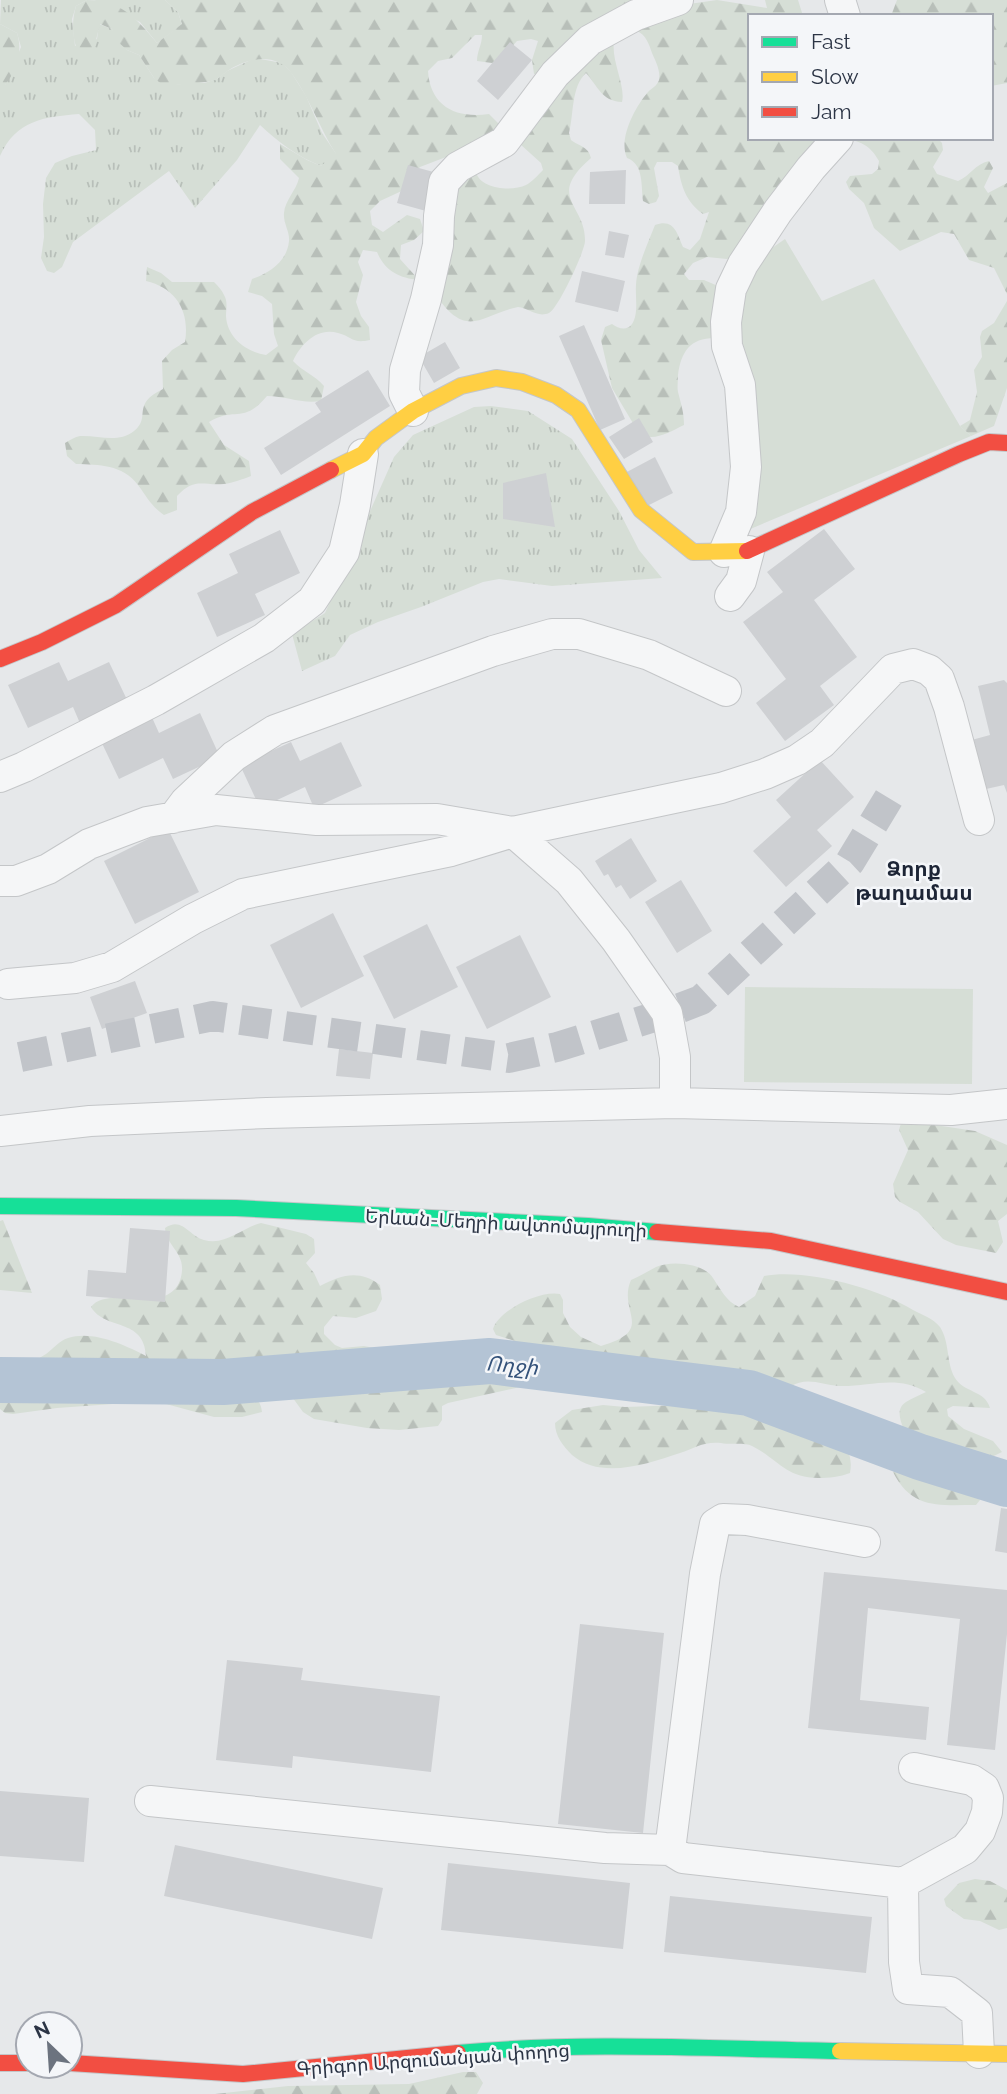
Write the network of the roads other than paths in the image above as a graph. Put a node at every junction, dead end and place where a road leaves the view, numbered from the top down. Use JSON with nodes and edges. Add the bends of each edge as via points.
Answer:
{"nodes":[{"id":1,"x":678,"y":0,"type":"edge"},
{"id":2,"x":836,"y":140,"type":"edge"},
{"id":3,"x":413,"y":411,"type":"junction"},
{"id":4,"x":1007,"y":443,"type":"edge"},
{"id":5,"x":363,"y":454,"type":"junction"},
{"id":6,"x":737,"y":551,"type":"junction"},
{"id":7,"x":730,"y":596,"type":"dead end"},
{"id":8,"x":0,"y":659,"type":"edge"},
{"id":9,"x":726,"y":691,"type":"dead end"},
{"id":10,"x":0,"y":777,"type":"edge"},
{"id":11,"x":173,"y":818,"type":"junction"},
{"id":12,"x":979,"y":820,"type":"dead end"},
{"id":13,"x":513,"y":832,"type":"junction"},
{"id":14,"x":0,"y":881,"type":"edge"},
{"id":15,"x":8,"y":984,"type":"dead end"},
{"id":16,"x":675,"y":1103,"type":"junction"},
{"id":17,"x":1007,"y":1104,"type":"edge"},
{"id":18,"x":0,"y":1131,"type":"edge"},
{"id":19,"x":0,"y":1206,"type":"edge"},
{"id":20,"x":1007,"y":1292,"type":"edge"},
{"id":21,"x":865,"y":1542,"type":"dead end"},
{"id":22,"x":914,"y":1768,"type":"dead end"},
{"id":23,"x":150,"y":1801,"type":"dead end"},
{"id":24,"x":670,"y":1850,"type":"junction"},
{"id":25,"x":903,"y":1883,"type":"junction"},
{"id":26,"x":993,"y":2053,"type":"edge"},
{"id":27,"x":84,"y":2064,"type":"edge"}],
"edges":[{"from":1,"to":3,"type":"street","via":[[636,15],[590,40],[555,74],[503,142],[457,167],[444,182],[438,245],[405,370],[404,393]]},
{"from":2,"to":6,"type":"street","via":[[778,211],[731,289],[727,346],[740,384],[746,467]]},
{"from":3,"to":5,"type":"main road","via":[[376,438]]},
{"from":3,"to":6,"type":"main road","via":[[461,386],[496,378],[556,395],[578,410],[641,510],[693,552]]},
{"from":4,"to":6,"type":"main road","via":[[989,442]]},
{"from":5,"to":8,"type":"main road","via":[[252,512],[116,605]]},
{"from":5,"to":10,"type":"street","via":[[344,552],[312,601],[264,638],[156,700]]},
{"from":6,"to":7,"type":"street","via":[[741,581]]},
{"from":9,"to":11,"type":"street","via":[[649,655],[579,634],[552,634],[275,730],[234,756]]},
{"from":11,"to":13,"type":"street","via":[[216,810],[317,820],[437,819]]},
{"from":11,"to":14,"type":"street","via":[[147,822],[89,844],[48,869],[16,881]]},
{"from":12,"to":13,"type":"street","via":[[939,680],[913,664],[893,669],[822,743],[765,774],[721,788]]},
{"from":13,"to":15,"type":"street","via":[[451,851],[243,894],[112,967],[75,978]]},
{"from":13,"to":16,"type":"street","via":[[569,881],[667,1013],[676,1057]]},
{"from":16,"to":17,"type":"street","via":[[951,1110]]},
{"from":16,"to":18,"type":"street","via":[[253,1114],[90,1121]]},
{"from":19,"to":20,"type":"main road","name":"Երևան-Մեղրի ավտոմայրուղի","via":[[236,1208],[588,1226],[771,1241]]},
{"from":21,"to":24,"type":"street","via":[[747,1520],[723,1519],[715,1524]]},
{"from":22,"to":25,"type":"street","via":[[972,1780],[984,1788],[987,1812],[980,1831],[965,1849]]},
{"from":23,"to":24,"type":"street","via":[[605,1848]]},
{"from":24,"to":25,"type":"street","via":[[683,1858]]},
{"from":25,"to":26,"type":"street","via":[[908,1989],[950,1992],[976,2013]]},
{"from":26,"to":27,"type":"main road","name":"Գրիգոր Արզումանյան փողոց","via":[[653,2046],[507,2050],[243,2074]]}]}
